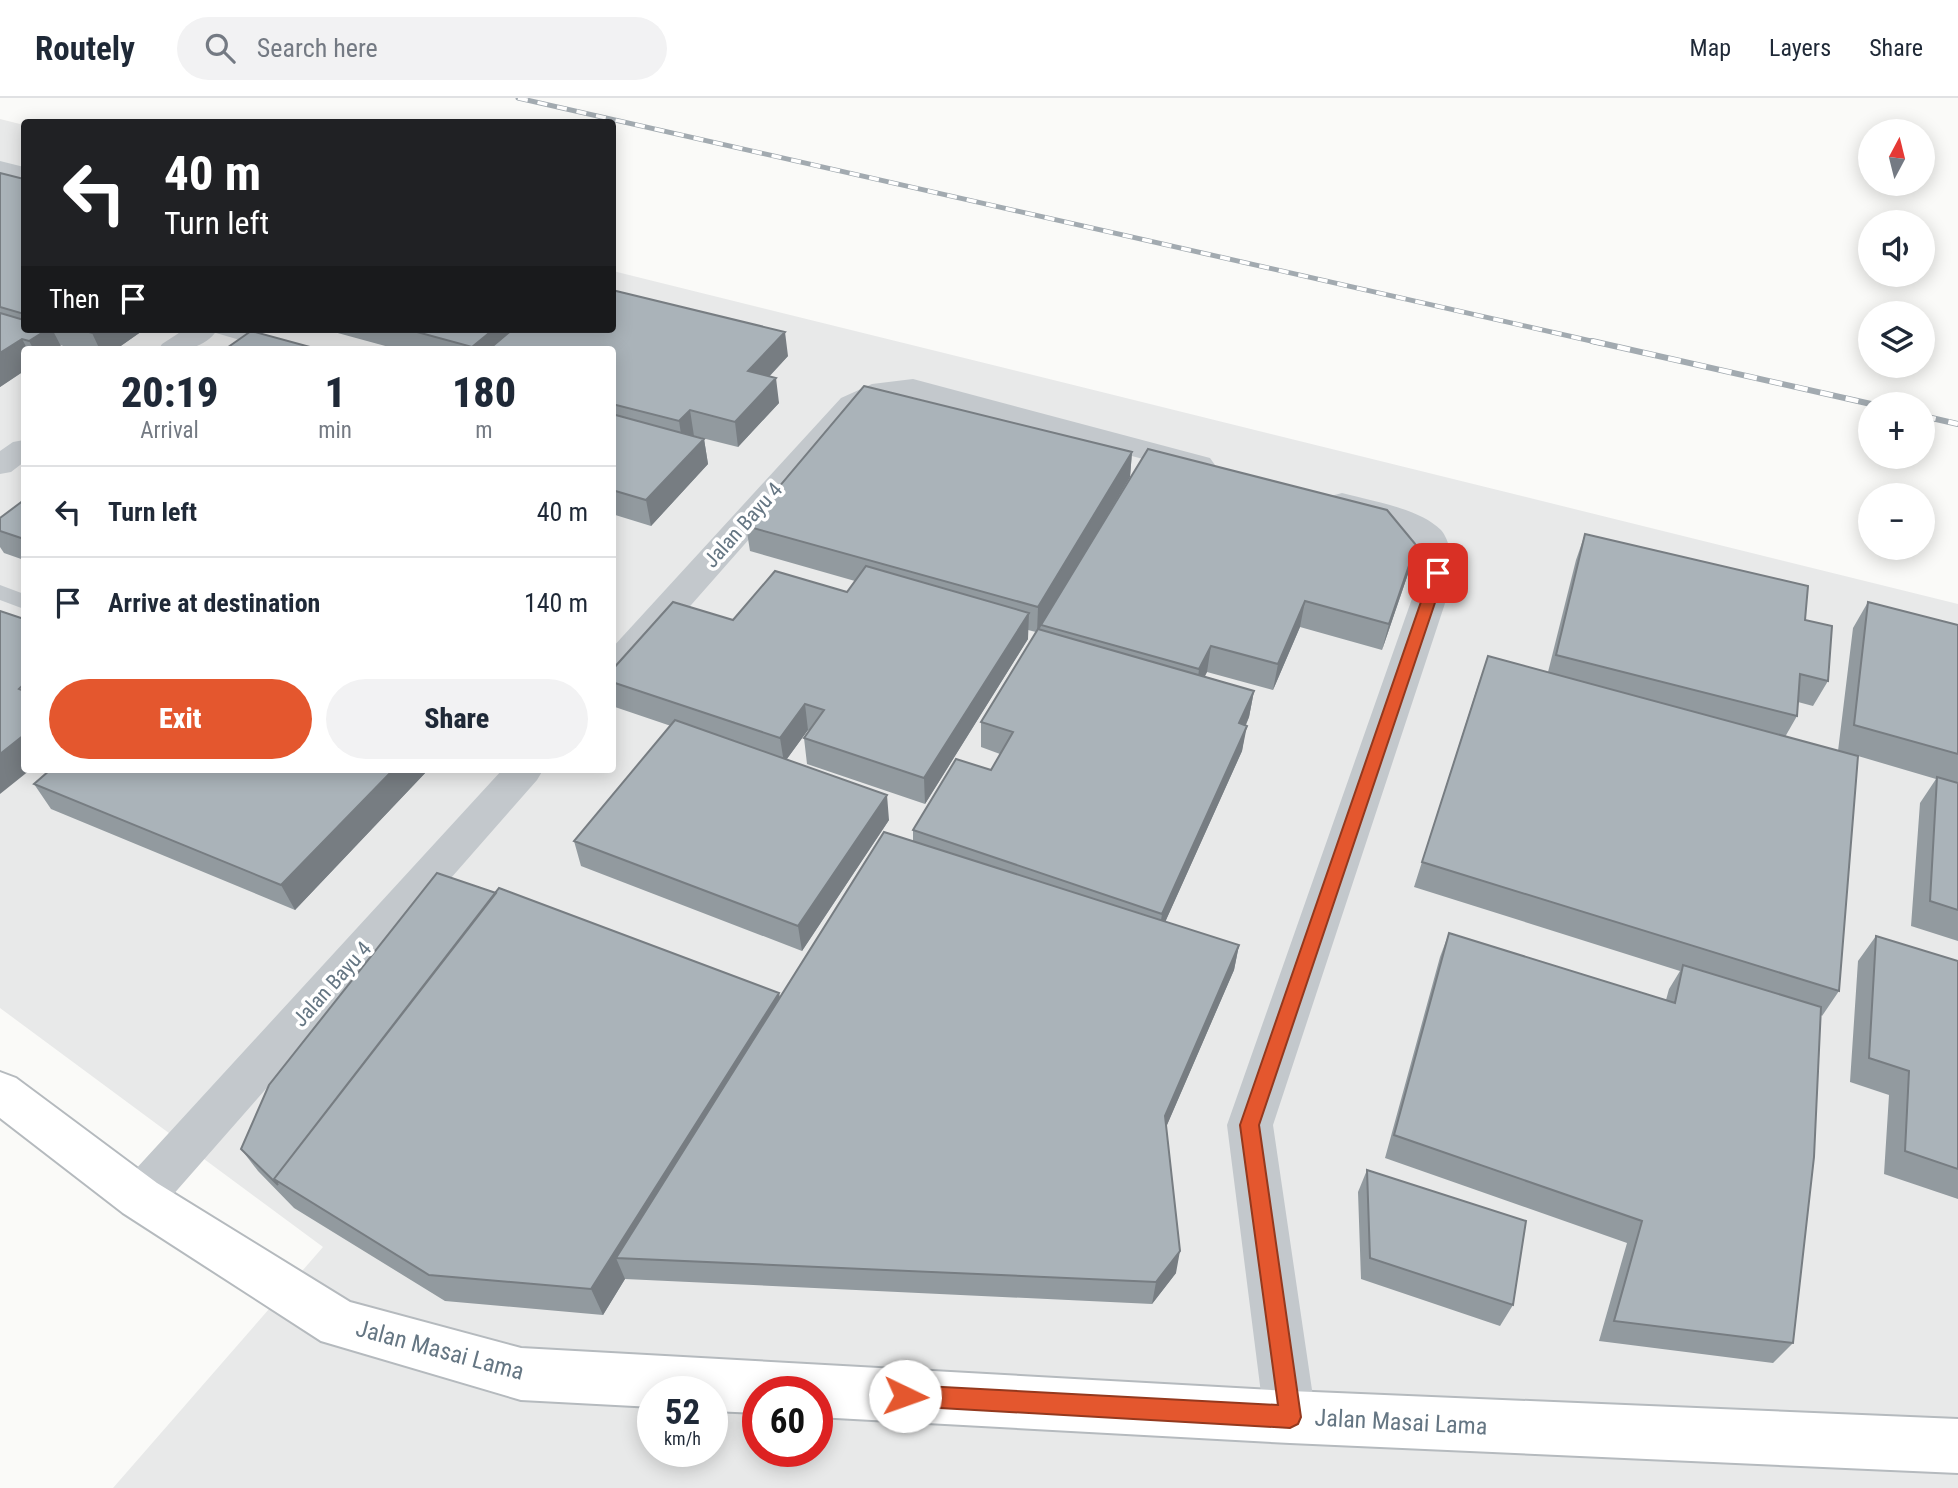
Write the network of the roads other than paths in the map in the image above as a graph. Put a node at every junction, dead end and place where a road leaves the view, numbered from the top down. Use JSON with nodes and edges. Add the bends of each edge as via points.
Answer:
{"nodes":[{"id":1,"x":0,"y":169,"type":"edge"},
{"id":2,"x":21,"y":173,"type":"edge"},
{"id":3,"x":198,"y":333,"type":"edge"},
{"id":4,"x":236,"y":333,"type":"edge"},
{"id":5,"x":178,"y":346,"type":"edge"},
{"id":6,"x":279,"y":346,"type":"edge"},
{"id":7,"x":21,"y":451,"type":"edge"},
{"id":8,"x":0,"y":465,"type":"edge"},
{"id":9,"x":1220,"y":471,"type":"edge"},
{"id":10,"x":1314,"y":496,"type":"edge"},
{"id":11,"x":0,"y":592,"type":"edge"},
{"id":12,"x":21,"y":601,"type":"edge"},
{"id":13,"x":616,"y":667,"type":"edge"},
{"id":14,"x":521,"y":773,"type":"edge"},
{"id":15,"x":0,"y":1092,"type":"edge"},
{"id":16,"x":140,"y":1198,"type":"junction"},
{"id":17,"x":1290,"y":1417,"type":"junction"},
{"id":18,"x":1958,"y":1446,"type":"edge"}],
"edges":[{"from":1,"to":2,"type":"street"},
{"from":3,"to":5,"type":"street"},
{"from":4,"to":6,"type":"lane"},
{"from":7,"to":8,"type":"street"},
{"from":9,"to":13,"type":"street","name":"Jalan Bayu 4","via":[[913,388],[882,390],[852,404]]},
{"from":10,"to":17,"type":"street","via":[[1394,517],[1429,537],[1438,573],[1250,1125]]},
{"from":11,"to":12,"type":"lane"},
{"from":14,"to":16,"type":"street","name":"Jalan Bayu 4"},
{"from":15,"to":16,"type":"main road","name":"Jalan Masai Lama"},
{"from":16,"to":17,"type":"main road","name":"Jalan Masai Lama","via":[[339,1324],[520,1374]]},
{"from":17,"to":18,"type":"main road","name":"Jalan Masai Lama"}]}
